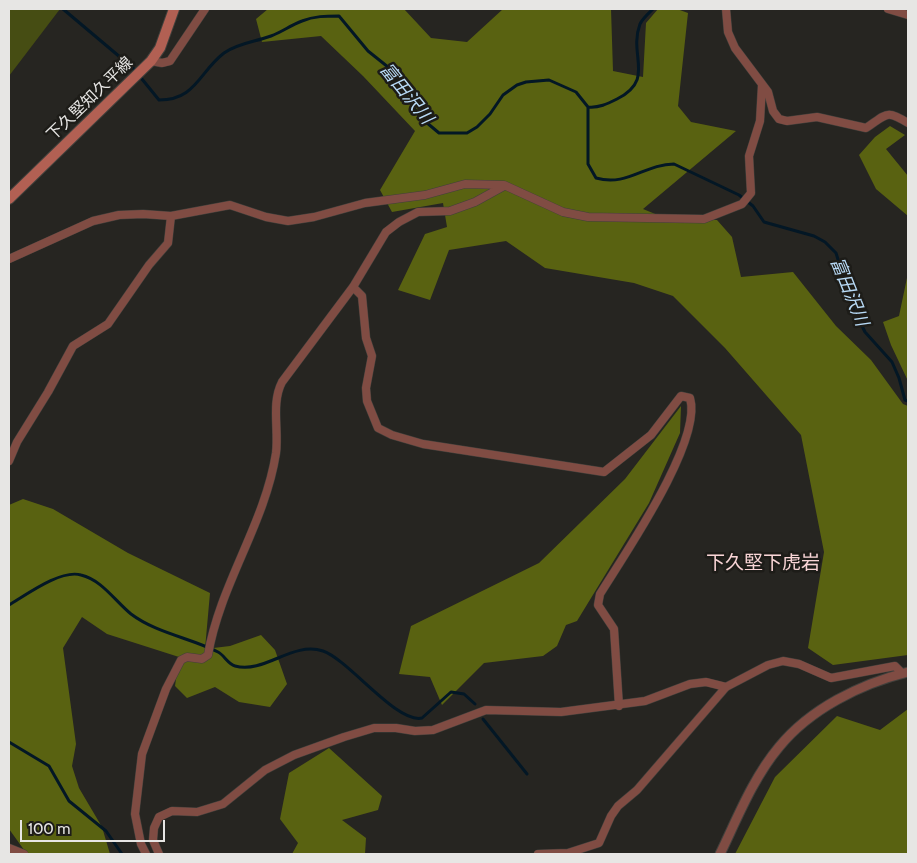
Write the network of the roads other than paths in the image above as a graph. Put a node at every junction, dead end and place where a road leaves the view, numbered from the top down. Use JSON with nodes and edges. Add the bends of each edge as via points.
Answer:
{"nodes":[{"id":1,"x":174,"y":9,"type":"edge"},
{"id":2,"x":206,"y":9,"type":"edge"},
{"id":3,"x":726,"y":9,"type":"edge"},
{"id":4,"x":888,"y":9,"type":"edge"},
{"id":5,"x":908,"y":15,"type":"edge"},
{"id":6,"x":147,"y":64,"type":"junction"},
{"id":7,"x":762,"y":85,"type":"junction"},
{"id":8,"x":908,"y":123,"type":"edge"},
{"id":9,"x":504,"y":185,"type":"junction"},
{"id":10,"x":9,"y":200,"type":"edge"},
{"id":11,"x":171,"y":216,"type":"junction"},
{"id":12,"x":9,"y":259,"type":"edge"},
{"id":13,"x":352,"y":287,"type":"junction"},
{"id":14,"x":9,"y":461,"type":"edge"},
{"id":15,"x":905,"y":672,"type":"edge"},
{"id":16,"x":726,"y":687,"type":"junction"},
{"id":17,"x":619,"y":706,"type":"junction"},
{"id":18,"x":9,"y":848,"type":"edge"},
{"id":19,"x":24,"y":854,"type":"edge"},
{"id":20,"x":146,"y":854,"type":"edge"},
{"id":21,"x":159,"y":854,"type":"edge"},
{"id":22,"x":538,"y":854,"type":"edge"},
{"id":23,"x":720,"y":854,"type":"edge"}],
"edges":[{"from":1,"to":6,"type":"main road","name":"下久堅知久平線","via":[[160,48]]},
{"from":2,"to":6,"type":"street","via":[[170,61]]},
{"from":3,"to":7,"type":"street","via":[[728,32]]},
{"from":4,"to":5,"type":"street"},
{"from":6,"to":10,"type":"main road","name":"下久堅知久平線"},
{"from":7,"to":8,"type":"street","via":[[779,119],[817,117],[866,128],[888,114],[896,114]]},
{"from":7,"to":9,"type":"street","via":[[760,121],[748,156],[749,195],[742,204],[704,219],[588,217],[564,212]]},
{"from":9,"to":11,"type":"street","via":[[466,184],[426,195],[288,221],[230,205]]},
{"from":9,"to":13,"type":"street","via":[[476,202],[450,211],[418,212],[399,222],[378,242]]},
{"from":11,"to":12,"type":"street","via":[[119,215],[93,221]]},
{"from":11,"to":14,"type":"street","via":[[168,243],[108,324],[73,346]]},
{"from":13,"to":17,"type":"street","via":[[362,296],[366,338],[372,356],[367,400],[378,428],[392,435],[450,449],[604,472],[651,435],[681,396],[690,398],[693,408],[686,437],[660,497],[600,594],[598,605],[614,629]]},
{"from":13,"to":20,"type":"street","via":[[279,388],[272,480],[225,591],[208,655],[202,659],[188,657],[181,660],[166,689],[142,754],[135,814]]},
{"from":15,"to":16,"type":"street","via":[[895,666],[831,678],[799,664],[783,661],[768,665]]},
{"from":15,"to":23,"type":"street","via":[[848,694],[808,717],[778,748]]},
{"from":16,"to":17,"type":"street","via":[[706,682],[690,684],[645,701]]},
{"from":16,"to":22,"type":"street","via":[[637,790],[618,806],[598,843],[568,853]]},
{"from":17,"to":21,"type":"street","via":[[561,712],[486,710],[433,730],[374,728],[344,736],[265,770],[223,804],[197,812],[172,810],[159,817],[154,828],[154,840]]},
{"from":18,"to":19,"type":"street"}]}
